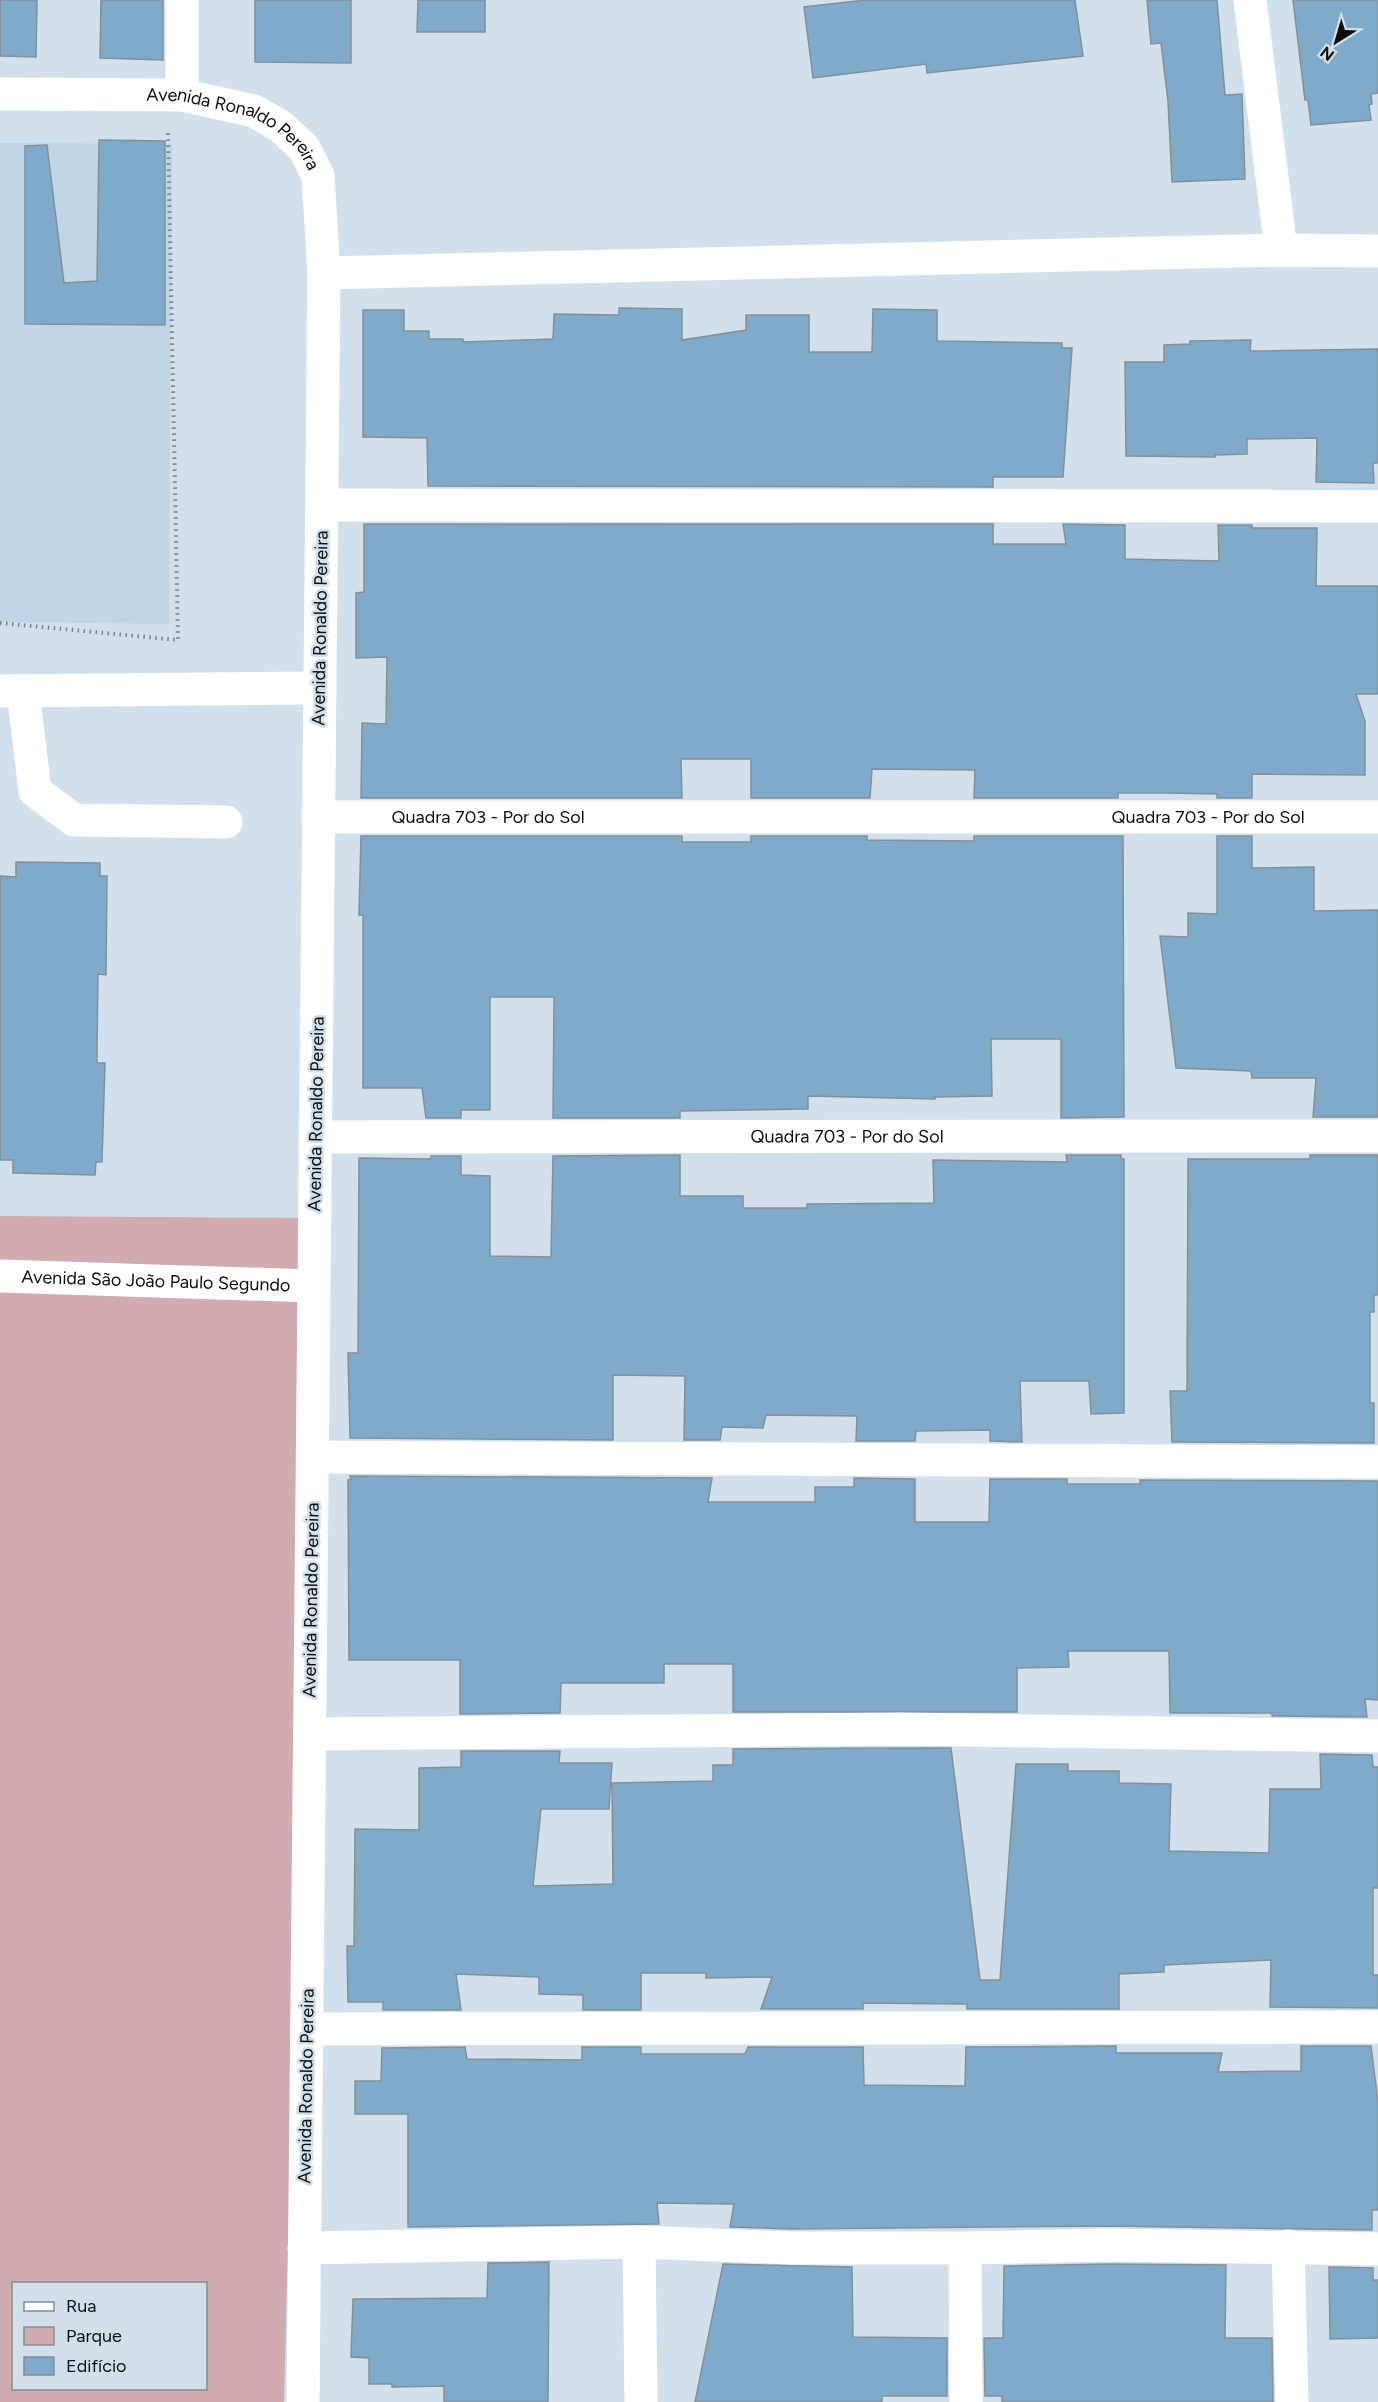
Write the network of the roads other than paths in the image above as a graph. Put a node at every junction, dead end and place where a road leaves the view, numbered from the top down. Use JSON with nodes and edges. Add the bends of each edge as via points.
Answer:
{"nodes":[{"id":1,"x":182,"y":0,"type":"edge"},
{"id":2,"x":1250,"y":0,"type":"edge"},
{"id":3,"x":0,"y":94,"type":"edge"},
{"id":4,"x":174,"y":94,"type":"junction"},
{"id":5,"x":1281,"y":250,"type":"junction"},
{"id":6,"x":1378,"y":251,"type":"edge"},
{"id":7,"x":324,"y":273,"type":"junction"},
{"id":8,"x":322,"y":505,"type":"junction"},
{"id":9,"x":1378,"y":506,"type":"edge"},
{"id":10,"x":320,"y":688,"type":"junction"},
{"id":11,"x":11,"y":691,"type":"edge"},
{"id":12,"x":318,"y":817,"type":"junction"},
{"id":13,"x":1378,"y":817,"type":"edge"},
{"id":14,"x":226,"y":822,"type":"dead end"},
{"id":15,"x":1378,"y":1136,"type":"edge"},
{"id":16,"x":316,"y":1137,"type":"junction"},
{"id":17,"x":0,"y":1276,"type":"edge"},
{"id":18,"x":313,"y":1286,"type":"junction"},
{"id":19,"x":313,"y":1457,"type":"junction"},
{"id":20,"x":1378,"y":1462,"type":"edge"},
{"id":21,"x":310,"y":1734,"type":"junction"},
{"id":22,"x":1378,"y":1736,"type":"edge"},
{"id":23,"x":1378,"y":2027,"type":"edge"},
{"id":24,"x":307,"y":2030,"type":"junction"},
{"id":25,"x":639,"y":2242,"type":"junction"},
{"id":26,"x":1288,"y":2246,"type":"junction"},
{"id":27,"x":304,"y":2248,"type":"junction"},
{"id":28,"x":965,"y":2248,"type":"junction"},
{"id":29,"x":1378,"y":2249,"type":"edge"},
{"id":30,"x":303,"y":2402,"type":"edge"},
{"id":31,"x":641,"y":2402,"type":"edge"},
{"id":32,"x":966,"y":2402,"type":"edge"},
{"id":33,"x":1292,"y":2402,"type":"edge"}],
"edges":[{"from":1,"to":4,"type":"street"},
{"from":2,"to":5,"type":"street"},
{"from":3,"to":4,"type":"street","name":"Avenida Ronaldo Pereira"},
{"from":4,"to":7,"type":"street","name":"Avenida Ronaldo Pereira","via":[[254,111],[280,126],[304,148],[318,176]]},
{"from":5,"to":6,"type":"street"},
{"from":5,"to":7,"type":"street"},
{"from":7,"to":8,"type":"street","name":"Avenida Ronaldo Pereira"},
{"from":8,"to":9,"type":"street"},
{"from":8,"to":10,"type":"street","name":"Avenida Ronaldo Pereira"},
{"from":10,"to":11,"type":"street"},
{"from":10,"to":12,"type":"street","name":"Avenida Ronaldo Pereira"},
{"from":11,"to":14,"type":"street","via":[[35,791],[74,820]]},
{"from":12,"to":13,"type":"street","name":"Quadra 703 - Por do Sol"},
{"from":12,"to":16,"type":"street","name":"Avenida Ronaldo Pereira"},
{"from":15,"to":16,"type":"street","name":"Quadra 703 - Por do Sol"},
{"from":16,"to":18,"type":"street","name":"Avenida Ronaldo Pereira"},
{"from":17,"to":18,"type":"street","name":"Avenida São João Paulo Segundo"},
{"from":18,"to":19,"type":"street","name":"Avenida Ronaldo Pereira"},
{"from":19,"to":20,"type":"street"},
{"from":19,"to":21,"type":"street","name":"Avenida Ronaldo Pereira"},
{"from":21,"to":22,"type":"street","via":[[901,1729]]},
{"from":21,"to":24,"type":"street","name":"Avenida Ronaldo Pereira"},
{"from":23,"to":24,"type":"street"},
{"from":24,"to":27,"type":"street","name":"Avenida Ronaldo Pereira"},
{"from":25,"to":27,"type":"street"},
{"from":25,"to":28,"type":"street","via":[[792,2248]]},
{"from":25,"to":31,"type":"street"},
{"from":26,"to":28,"type":"street"},
{"from":26,"to":29,"type":"street"},
{"from":26,"to":33,"type":"street"},
{"from":27,"to":30,"type":"street","name":"Avenida Ronaldo Pereira"},
{"from":28,"to":32,"type":"street"}]}
